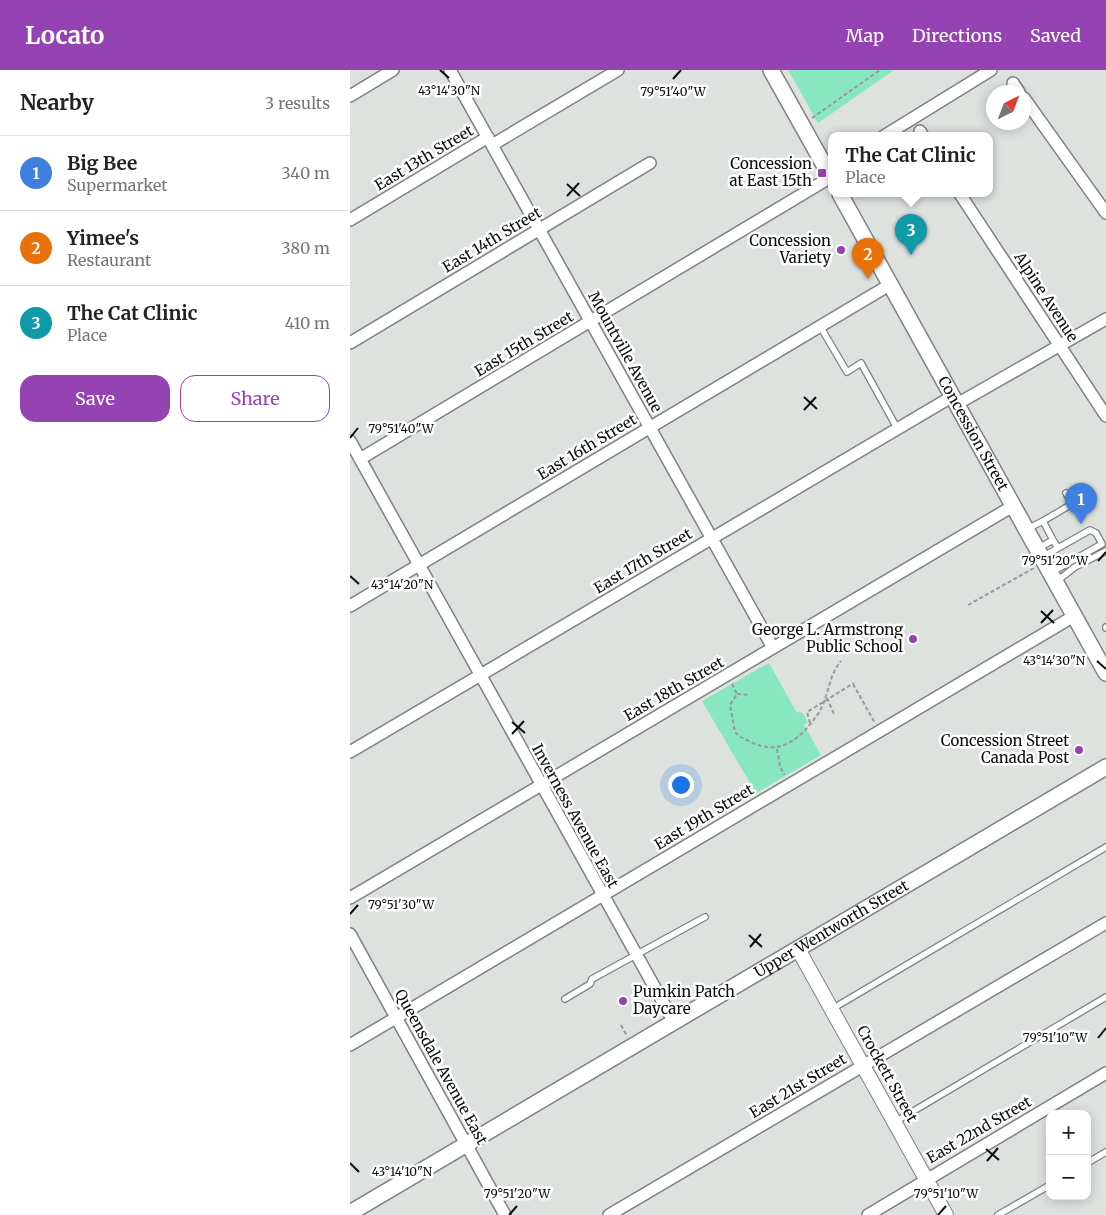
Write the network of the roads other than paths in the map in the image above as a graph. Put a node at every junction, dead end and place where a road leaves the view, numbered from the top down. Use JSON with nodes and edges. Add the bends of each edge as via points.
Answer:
{"nodes":[{"id":1,"x":393,"y":70,"type":"edge"},
{"id":2,"x":450,"y":70,"type":"edge"},
{"id":3,"x":618,"y":70,"type":"edge"},
{"id":4,"x":771,"y":70,"type":"edge"},
{"id":5,"x":991,"y":70,"type":"edge"},
{"id":6,"x":350,"y":96,"type":"edge"},
{"id":7,"x":1031,"y":108,"type":"edge"},
{"id":8,"x":890,"y":132,"type":"edge"},
{"id":9,"x":490,"y":141,"type":"junction"},
{"id":10,"x":650,"y":163,"type":"dead end"},
{"id":11,"x":828,"y":168,"type":"edge"},
{"id":12,"x":828,"y":175,"type":"edge"},
{"id":13,"x":842,"y":197,"type":"edge"},
{"id":14,"x":962,"y":197,"type":"edge"},
{"id":15,"x":1106,"y":213,"type":"edge"},
{"id":16,"x":350,"y":220,"type":"edge"},
{"id":17,"x":539,"y":229,"type":"junction"},
{"id":18,"x":891,"y":284,"type":"junction"},
{"id":19,"x":1106,"y":319,"type":"edge"},
{"id":20,"x":591,"y":321,"type":"junction"},
{"id":21,"x":820,"y":326,"type":"junction"},
{"id":22,"x":350,"y":343,"type":"edge"},
{"id":23,"x":1060,"y":346,"type":"junction"},
{"id":24,"x":955,"y":400,"type":"junction"},
{"id":25,"x":1106,"y":416,"type":"edge"},
{"id":26,"x":649,"y":427,"type":"junction"},
{"id":27,"x":897,"y":428,"type":"junction"},
{"id":28,"x":350,"y":441,"type":"edge"},
{"id":29,"x":360,"y":459,"type":"junction"},
{"id":30,"x":1066,"y":493,"type":"dead end"},
{"id":31,"x":1013,"y":506,"type":"junction"},
{"id":32,"x":1043,"y":521,"type":"junction"},
{"id":33,"x":1027,"y":529,"type":"junction"},
{"id":34,"x":712,"y":537,"type":"junction"},
{"id":35,"x":1053,"y":540,"type":"junction"},
{"id":36,"x":1058,"y":548,"type":"junction"},
{"id":37,"x":1106,"y":551,"type":"edge"},
{"id":38,"x":1038,"y":558,"type":"junction"},
{"id":39,"x":419,"y":565,"type":"junction"},
{"id":40,"x":1053,"y":577,"type":"junction"},
{"id":41,"x":350,"y":606,"type":"edge"},
{"id":42,"x":1074,"y":616,"type":"junction"},
{"id":43,"x":773,"y":648,"type":"junction"},
{"id":44,"x":1106,"y":673,"type":"edge"},
{"id":45,"x":480,"y":676,"type":"junction"},
{"id":46,"x":350,"y":752,"type":"edge"},
{"id":47,"x":1106,"y":767,"type":"edge"},
{"id":48,"x":541,"y":784,"type":"junction"},
{"id":49,"x":1106,"y":846,"type":"edge"},
{"id":50,"x":602,"y":896,"type":"junction"},
{"id":51,"x":350,"y":898,"type":"edge"},
{"id":52,"x":706,"y":917,"type":"dead end"},
{"id":53,"x":1106,"y":923,"type":"edge"},
{"id":54,"x":350,"y":934,"type":"edge"},
{"id":55,"x":798,"y":949,"type":"junction"},
{"id":56,"x":635,"y":955,"type":"junction"},
{"id":57,"x":1106,"y":997,"type":"edge"},
{"id":58,"x":565,"y":998,"type":"dead end"},
{"id":59,"x":832,"y":1009,"type":"junction"},
{"id":60,"x":396,"y":1017,"type":"junction"},
{"id":61,"x":674,"y":1022,"type":"junction"},
{"id":62,"x":350,"y":1045,"type":"edge"},
{"id":63,"x":863,"y":1064,"type":"junction"},
{"id":64,"x":1106,"y":1073,"type":"edge"},
{"id":65,"x":895,"y":1122,"type":"junction"},
{"id":66,"x":466,"y":1144,"type":"junction"},
{"id":67,"x":1106,"y":1152,"type":"edge"},
{"id":68,"x":1091,"y":1161,"type":"edge"},
{"id":69,"x":926,"y":1179,"type":"junction"},
{"id":70,"x":1046,"y":1187,"type":"edge"},
{"id":71,"x":350,"y":1213,"type":"edge"},
{"id":72,"x":504,"y":1215,"type":"edge"},
{"id":73,"x":609,"y":1215,"type":"edge"},
{"id":74,"x":868,"y":1215,"type":"edge"},
{"id":75,"x":946,"y":1215,"type":"edge"},
{"id":76,"x":998,"y":1215,"type":"edge"}],
"edges":[{"from":1,"to":6,"type":"street"},
{"from":2,"to":9,"type":"street","name":"Mountville Avenue"},
{"from":3,"to":9,"type":"street","name":"East 13th Street"},
{"from":4,"to":11,"type":"main road"},
{"from":5,"to":8,"type":"street"},
{"from":7,"to":15,"type":"street"},
{"from":9,"to":16,"type":"street","name":"East 13th Street"},
{"from":9,"to":17,"type":"street","name":"Mountville Avenue"},
{"from":10,"to":17,"type":"street","name":"East 14th Street"},
{"from":12,"to":20,"type":"street","name":"East 15th Street"},
{"from":13,"to":18,"type":"main road","name":"Concession Street"},
{"from":14,"to":23,"type":"street","name":"Alpine Avenue"},
{"from":17,"to":20,"type":"street","name":"Mountville Avenue"},
{"from":17,"to":22,"type":"street","name":"East 14th Street"},
{"from":18,"to":21,"type":"street","name":"East 16th Street"},
{"from":18,"to":24,"type":"main road","name":"Concession Street"},
{"from":19,"to":23,"type":"street","name":"East 17th Street"},
{"from":20,"to":26,"type":"street","name":"Mountville Avenue"},
{"from":20,"to":29,"type":"street","name":"East 15th Street"},
{"from":21,"to":26,"type":"street","name":"East 16th Street"},
{"from":21,"to":27,"type":"lane","via":[[846,372],[861,363]]},
{"from":23,"to":24,"type":"street","name":"East 17th Street"},
{"from":23,"to":25,"type":"street","name":"Alpine Avenue"},
{"from":24,"to":27,"type":"street","name":"East 17th Street"},
{"from":24,"to":31,"type":"main road","name":"Concession Street"},
{"from":26,"to":34,"type":"street","name":"Mountville Avenue"},
{"from":26,"to":39,"type":"street","name":"East 16th Street"},
{"from":27,"to":34,"type":"street","name":"East 17th Street"},
{"from":28,"to":29,"type":"street","name":"Inverness Avenue East"},
{"from":29,"to":39,"type":"street","name":"Inverness Avenue East"},
{"from":30,"to":32,"type":"lane","via":[[1072,504]]},
{"from":31,"to":33,"type":"main road","name":"Concession Street"},
{"from":31,"to":43,"type":"street","name":"East 18th Street"},
{"from":32,"to":33,"type":"lane"},
{"from":32,"to":35,"type":"lane"},
{"from":33,"to":38,"type":"main road","name":"Concession Street"},
{"from":34,"to":43,"type":"street","name":"Mountville Avenue"},
{"from":34,"to":45,"type":"street","name":"East 17th Street"},
{"from":35,"to":36,"type":"lane"},
{"from":35,"to":38,"type":"lane"},
{"from":36,"to":38,"type":"lane"},
{"from":36,"to":40,"type":"lane","via":[[1090,530],[1096,533],[1102,544]]},
{"from":37,"to":40,"type":"lane","via":[[1075,567],[1069,574]]},
{"from":38,"to":40,"type":"main road","name":"Concession Street"},
{"from":39,"to":41,"type":"street","name":"East 16th Street"},
{"from":39,"to":45,"type":"street","name":"Inverness Avenue East"},
{"from":40,"to":42,"type":"main road","name":"Concession Street"},
{"from":42,"to":44,"type":"main road","name":"Concession Street"},
{"from":42,"to":50,"type":"street","name":"East 19th Street"},
{"from":43,"to":48,"type":"street","name":"East 18th Street"},
{"from":45,"to":46,"type":"street","name":"East 17th Street"},
{"from":45,"to":48,"type":"street","name":"Inverness Avenue East"},
{"from":47,"to":55,"type":"main road","name":"Upper Wentworth Street"},
{"from":48,"to":50,"type":"street","name":"Inverness Avenue East"},
{"from":48,"to":51,"type":"street","name":"East 18th Street"},
{"from":49,"to":59,"type":"lane"},
{"from":50,"to":56,"type":"street","name":"Inverness Avenue East"},
{"from":50,"to":60,"type":"street","name":"East 19th Street"},
{"from":52,"to":56,"type":"lane"},
{"from":53,"to":63,"type":"street","name":"East 21st Street"},
{"from":54,"to":60,"type":"street","name":"Queensdale Avenue East"},
{"from":55,"to":59,"type":"street","name":"Crockett Street"},
{"from":55,"to":61,"type":"main road","name":"Upper Wentworth Street"},
{"from":56,"to":58,"type":"lane"},
{"from":56,"to":61,"type":"street","name":"Inverness Avenue East"},
{"from":57,"to":65,"type":"lane"},
{"from":59,"to":63,"type":"street","name":"Crockett Street"},
{"from":60,"to":62,"type":"street","name":"East 19th Street"},
{"from":60,"to":66,"type":"street","name":"Queensdale Avenue East"},
{"from":61,"to":66,"type":"main road","name":"Upper Wentworth Street"},
{"from":63,"to":65,"type":"street","name":"Crockett Street"},
{"from":63,"to":73,"type":"street","name":"East 21st Street"},
{"from":64,"to":69,"type":"street","name":"East 22nd Street"},
{"from":65,"to":69,"type":"street","name":"Crockett Street"},
{"from":66,"to":71,"type":"main road","name":"Upper Wentworth Street"},
{"from":66,"to":72,"type":"street","name":"Queensdale Avenue East"},
{"from":67,"to":68,"type":"lane"},
{"from":69,"to":74,"type":"street","name":"East 22nd Street"},
{"from":69,"to":75,"type":"street","name":"Crockett Street"},
{"from":70,"to":76,"type":"lane"}]}
